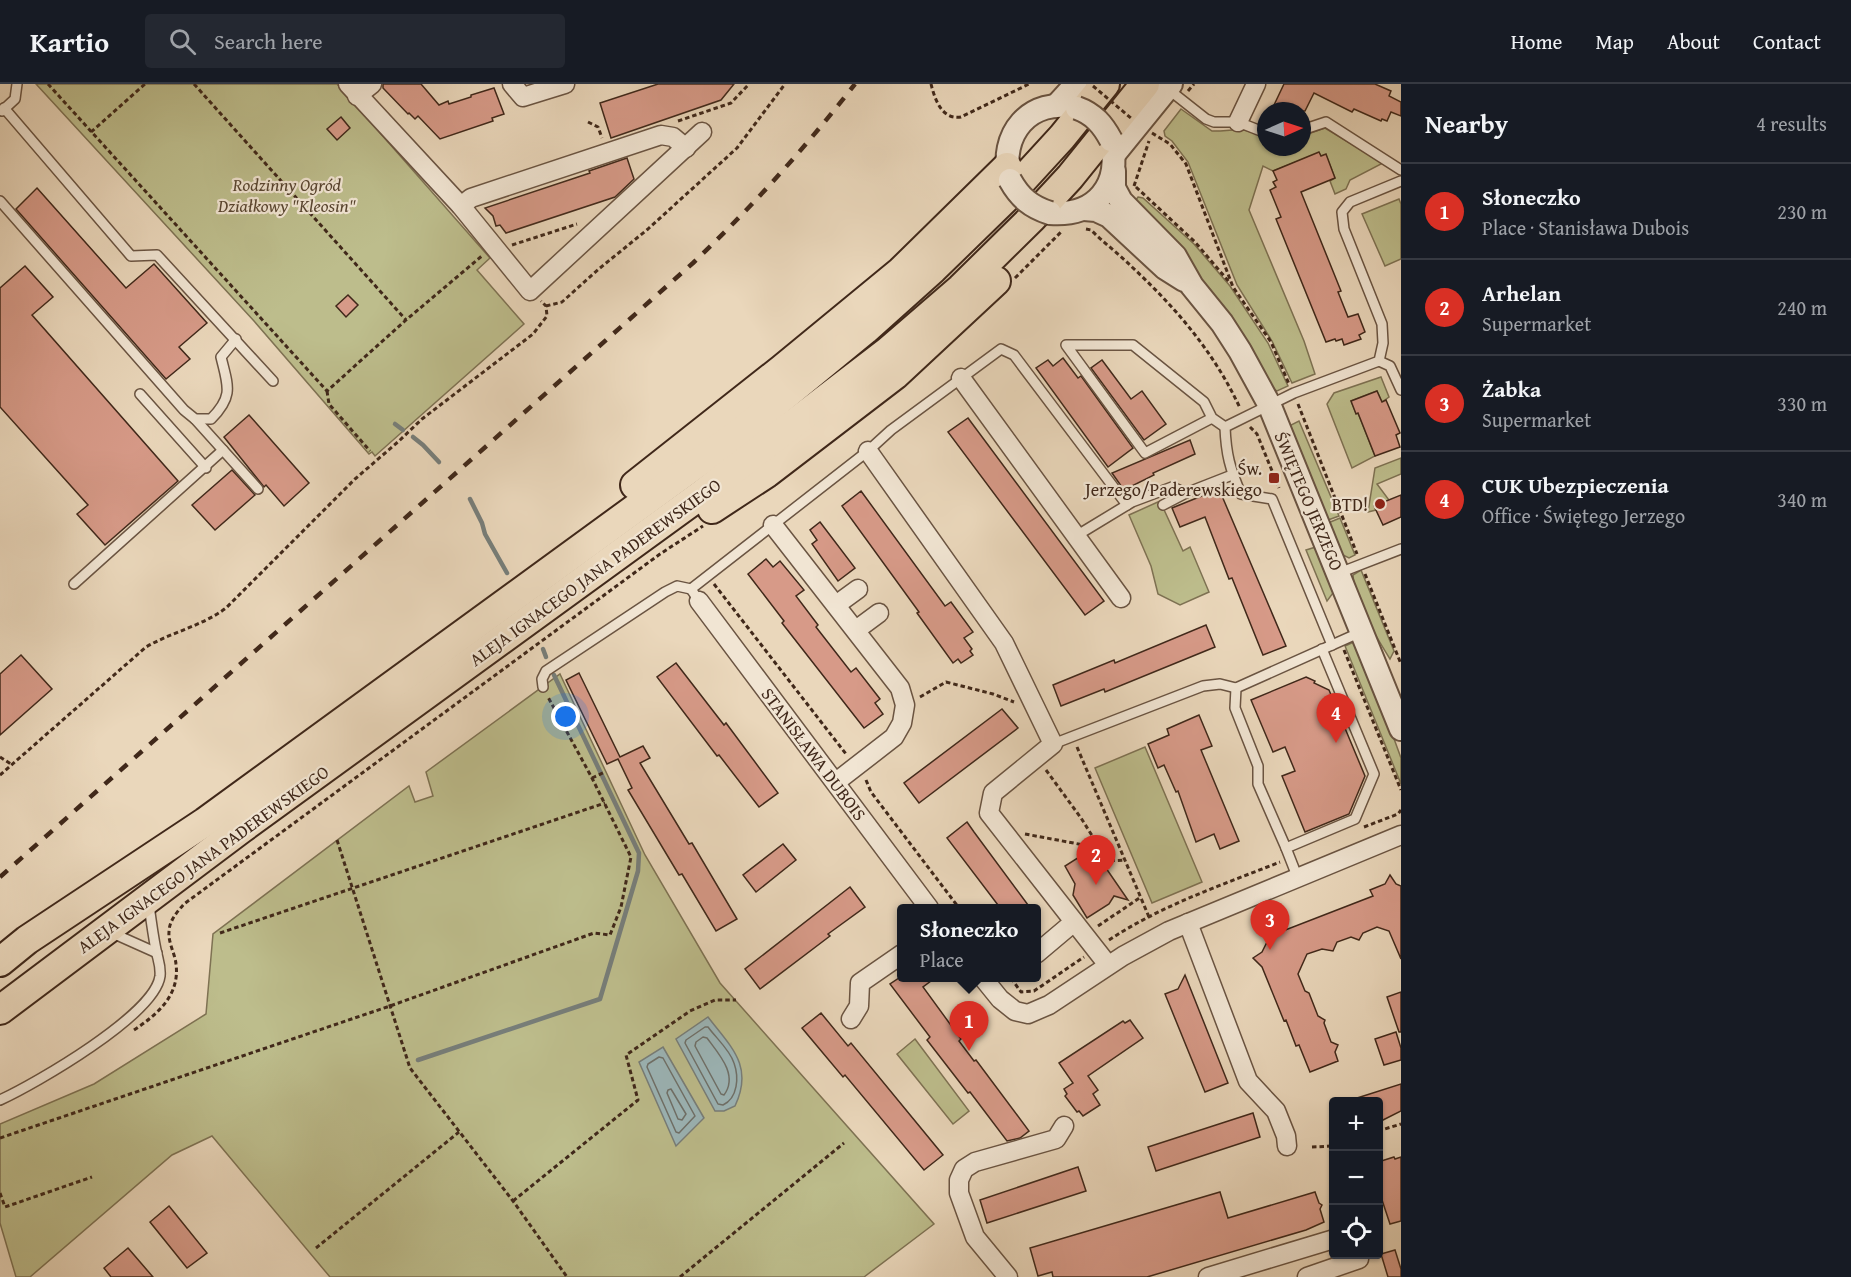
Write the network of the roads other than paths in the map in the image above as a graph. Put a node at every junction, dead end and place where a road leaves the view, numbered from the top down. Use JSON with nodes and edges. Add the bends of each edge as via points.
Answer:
{"nodes":[{"id":1,"x":17,"y":84,"type":"edge"},
{"id":2,"x":372,"y":84,"type":"edge"},
{"id":3,"x":512,"y":84,"type":"edge"},
{"id":4,"x":565,"y":84,"type":"edge"},
{"id":5,"x":1256,"y":84,"type":"edge"},
{"id":6,"x":1092,"y":85,"type":"edge"},
{"id":7,"x":1161,"y":86,"type":"edge"},
{"id":8,"x":543,"y":87,"type":"edge"},
{"id":9,"x":352,"y":90,"type":"edge"},
{"id":10,"x":1067,"y":107,"type":"junction"},
{"id":11,"x":2,"y":110,"type":"edge"},
{"id":12,"x":1238,"y":122,"type":"junction"},
{"id":13,"x":1311,"y":127,"type":"edge"},
{"id":14,"x":1257,"y":129,"type":"edge"},
{"id":15,"x":702,"y":132,"type":"dead end"},
{"id":16,"x":686,"y":148,"type":"junction"},
{"id":17,"x":1113,"y":155,"type":"junction"},
{"id":18,"x":1401,"y":170,"type":"edge"},
{"id":19,"x":1009,"y":174,"type":"junction"},
{"id":20,"x":1401,"y":181,"type":"edge"},
{"id":21,"x":0,"y":201,"type":"edge"},
{"id":22,"x":460,"y":206,"type":"junction"},
{"id":23,"x":1073,"y":221,"type":"junction"},
{"id":24,"x":1192,"y":286,"type":"junction"},
{"id":25,"x":236,"y":339,"type":"junction"},
{"id":26,"x":1379,"y":361,"type":"junction"},
{"id":27,"x":961,"y":378,"type":"junction"},
{"id":28,"x":273,"y":381,"type":"dead end"},
{"id":29,"x":1401,"y":390,"type":"edge"},
{"id":30,"x":140,"y":394,"type":"dead end"},
{"id":31,"x":1269,"y":404,"type":"junction"},
{"id":32,"x":195,"y":418,"type":"junction"},
{"id":33,"x":1212,"y":418,"type":"junction"},
{"id":34,"x":1226,"y":428,"type":"junction"},
{"id":35,"x":224,"y":450,"type":"junction"},
{"id":36,"x":868,"y":451,"type":"junction"},
{"id":37,"x":206,"y":468,"type":"junction"},
{"id":38,"x":1232,"y":475,"type":"junction"},
{"id":39,"x":258,"y":489,"type":"dead end"},
{"id":40,"x":1186,"y":493,"type":"junction"},
{"id":41,"x":1163,"y":505,"type":"dead end"},
{"id":42,"x":1127,"y":506,"type":"junction"},
{"id":43,"x":773,"y":525,"type":"junction"},
{"id":44,"x":1076,"y":536,"type":"junction"},
{"id":45,"x":1401,"y":549,"type":"edge"},
{"id":46,"x":1339,"y":573,"type":"junction"},
{"id":47,"x":74,"y":584,"type":"dead end"},
{"id":48,"x":858,"y":589,"type":"dead end"},
{"id":49,"x":695,"y":595,"type":"junction"},
{"id":50,"x":1121,"y":598,"type":"dead end"},
{"id":51,"x":837,"y":605,"type":"junction"},
{"id":52,"x":879,"y":613,"type":"dead end"},
{"id":53,"x":856,"y":630,"type":"junction"},
{"id":54,"x":1362,"y":632,"type":"junction"},
{"id":55,"x":1332,"y":645,"type":"junction"},
{"id":56,"x":1322,"y":649,"type":"junction"},
{"id":57,"x":436,"y":655,"type":"junction"},
{"id":58,"x":480,"y":656,"type":"junction"},
{"id":59,"x":543,"y":687,"type":"road end"},
{"id":60,"x":1236,"y":688,"type":"junction"},
{"id":61,"x":1401,"y":729,"type":"edge"},
{"id":62,"x":1053,"y":744,"type":"junction"},
{"id":63,"x":836,"y":782,"type":"junction"},
{"id":64,"x":1401,"y":835,"type":"edge"},
{"id":65,"x":1286,"y":848,"type":"junction"},
{"id":66,"x":1297,"y":876,"type":"junction"},
{"id":67,"x":148,"y":899,"type":"junction"},
{"id":68,"x":926,"y":904,"type":"edge"},
{"id":69,"x":1188,"y":923,"type":"junction"},
{"id":70,"x":1079,"y":929,"type":"junction"},
{"id":71,"x":106,"y":930,"type":"junction"},
{"id":72,"x":1041,"y":951,"type":"edge"},
{"id":73,"x":157,"y":953,"type":"junction"},
{"id":74,"x":897,"y":957,"type":"edge"},
{"id":75,"x":0,"y":962,"type":"edge"},
{"id":76,"x":1108,"y":965,"type":"junction"},
{"id":77,"x":986,"y":982,"type":"edge"},
{"id":78,"x":0,"y":1010,"type":"edge"},
{"id":79,"x":851,"y":1019,"type":"dead end"},
{"id":80,"x":0,"y":1100,"type":"edge"},
{"id":81,"x":1064,"y":1126,"type":"dead end"},
{"id":82,"x":1287,"y":1146,"type":"dead end"},
{"id":83,"x":1329,"y":1241,"type":"edge"},
{"id":84,"x":1359,"y":1259,"type":"edge"},
{"id":85,"x":1008,"y":1277,"type":"edge"},
{"id":86,"x":1208,"y":1277,"type":"edge"},
{"id":87,"x":1306,"y":1277,"type":"edge"}],
"edges":[{"from":1,"to":11,"type":"lane","via":[[15,99]]},
{"from":2,"to":9,"type":"street"},
{"from":3,"to":8,"type":"street","via":[[524,97]]},
{"from":4,"to":8,"type":"street"},
{"from":5,"to":12,"type":"street"},
{"from":6,"to":10,"type":"street"},
{"from":6,"to":57,"type":"main road","name":"ALEJA IGNACEGO JANA PADEREWSKIEGO","via":[[1062,136],[1006,198],[865,330],[743,430]]},
{"from":7,"to":12,"type":"lane","via":[[1214,123]]},
{"from":7,"to":17,"type":"street"},
{"from":7,"to":58,"type":"main road","name":"ALEJA IGNACEGO JANA PADEREWSKIEGO","via":[[961,288],[888,351],[762,449]]},
{"from":9,"to":22,"type":"street"},
{"from":10,"to":17,"type":"street","bridge":true,"via":[[1096,118],[1105,128]]},
{"from":10,"to":19,"type":"street","via":[[1043,108],[1019,125],[1007,152]]},
{"from":11,"to":25,"type":"lane","via":[[131,256],[157,255]]},
{"from":12,"to":14,"type":"lane"},
{"from":13,"to":18,"type":"lane","via":[[1326,122]]},
{"from":15,"to":16,"type":"street"},
{"from":16,"to":22,"type":"street","via":[[673,137],[661,135],[471,198]]},
{"from":16,"to":22,"type":"street","via":[[530,291]]},
{"from":17,"to":23,"type":"street","via":[[1108,186]]},
{"from":17,"to":24,"type":"street","name":"ŚWIĘTEGO JERZEGO","via":[[1114,188],[1121,201],[1175,256]]},
{"from":19,"to":23,"type":"street","bridge":true,"via":[[1026,202]]},
{"from":19,"to":57,"type":"main road","via":[[901,272],[483,603]]},
{"from":20,"to":26,"type":"lane","via":[[1350,202],[1342,212],[1344,229],[1382,324]]},
{"from":21,"to":32,"type":"lane"},
{"from":23,"to":24,"type":"street","name":"ŚWIĘTEGO JERZEGO","via":[[1096,210],[1109,216],[1165,268]]},
{"from":23,"to":58,"type":"main road","via":[[895,375],[776,466],[528,635]]},
{"from":24,"to":31,"type":"street","name":"ŚWIĘTEGO JERZEGO","via":[[1222,323]]},
{"from":25,"to":28,"type":"lane"},
{"from":25,"to":32,"type":"lane","via":[[221,357],[228,395],[222,407],[211,419]]},
{"from":26,"to":29,"type":"lane","via":[[1390,366]]},
{"from":26,"to":31,"type":"lane"},
{"from":27,"to":36,"type":"lane"},
{"from":27,"to":42,"type":"lane","via":[[1001,350],[1014,355]]},
{"from":27,"to":44,"type":"street"},
{"from":30,"to":37,"type":"lane"},
{"from":31,"to":34,"type":"lane"},
{"from":31,"to":46,"type":"street","name":"ŚWIĘTEGO JERZEGO"},
{"from":32,"to":35,"type":"lane"},
{"from":33,"to":33,"type":"lane","via":[[1204,402],[1133,345],[1066,345],[1145,453]]},
{"from":33,"to":34,"type":"lane"},
{"from":34,"to":38,"type":"lane","via":[[1226,454]]},
{"from":35,"to":37,"type":"lane"},
{"from":35,"to":39,"type":"lane"},
{"from":36,"to":43,"type":"lane"},
{"from":36,"to":62,"type":"street","via":[[1004,643]]},
{"from":37,"to":47,"type":"lane"},
{"from":38,"to":40,"type":"lane"},
{"from":38,"to":55,"type":"lane","via":[[1241,494],[1272,499]]},
{"from":40,"to":41,"type":"lane"},
{"from":40,"to":42,"type":"lane","via":[[1172,487]]},
{"from":42,"to":44,"type":"lane"},
{"from":43,"to":49,"type":"lane","via":[[707,575]]},
{"from":43,"to":51,"type":"street"},
{"from":44,"to":50,"type":"street"},
{"from":45,"to":46,"type":"lane"},
{"from":46,"to":54,"type":"street","name":"ŚWIĘTEGO JERZEGO"},
{"from":48,"to":51,"type":"street"},
{"from":49,"to":59,"type":"lane","via":[[677,586],[665,592],[546,671]]},
{"from":49,"to":63,"type":"street","name":"STANISŁAWA DUBOIS"},
{"from":51,"to":53,"type":"street"},
{"from":52,"to":53,"type":"street"},
{"from":53,"to":63,"type":"street","via":[[900,688],[905,705],[902,723],[894,737]]},
{"from":54,"to":55,"type":"lane"},
{"from":54,"to":61,"type":"street","name":"ŚWIĘTEGO JERZEGO"},
{"from":55,"to":56,"type":"lane"},
{"from":56,"to":60,"type":"lane"},
{"from":56,"to":65,"type":"lane","via":[[1374,774],[1355,819]]},
{"from":57,"to":75,"type":"main road","name":"ALEJA IGNACEGO JANA PADEREWSKIEGO","via":[[205,822]]},
{"from":58,"to":67,"type":"main road","name":"ALEJA IGNACEGO JANA PADEREWSKIEGO"},
{"from":60,"to":62,"type":"lane","via":[[1220,684],[1203,686]]},
{"from":60,"to":65,"type":"lane","via":[[1235,708],[1258,766],[1258,784]]},
{"from":62,"to":70,"type":"street","via":[[993,794],[989,813]]},
{"from":63,"to":68,"type":"street","name":"STANISŁAWA DUBOIS"},
{"from":64,"to":66,"type":"street"},
{"from":65,"to":66,"type":"lane"},
{"from":66,"to":69,"type":"street"},
{"from":67,"to":71,"type":"main road","name":"ALEJA IGNACEGO JANA PADEREWSKIEGO"},
{"from":67,"to":73,"type":"lane"},
{"from":69,"to":76,"type":"street"},
{"from":69,"to":82,"type":"street","via":[[1248,1081],[1276,1111]]},
{"from":70,"to":72,"type":"street"},
{"from":70,"to":76,"type":"street"},
{"from":71,"to":73,"type":"lane"},
{"from":71,"to":78,"type":"main road","name":"ALEJA IGNACEGO JANA PADEREWSKIEGO"},
{"from":73,"to":80,"type":"lane","via":[[160,979],[149,999],[102,1039],[58,1069]]},
{"from":74,"to":79,"type":"street","via":[[860,983],[859,1006]]},
{"from":76,"to":77,"type":"street","via":[[1049,1005],[1028,1014],[1014,1011]]},
{"from":81,"to":85,"type":"street","via":[[1056,1138],[975,1161],[964,1169],[959,1180],[959,1193],[975,1237]]},
{"from":83,"to":86,"type":"street"},
{"from":84,"to":87,"type":"street"}]}
